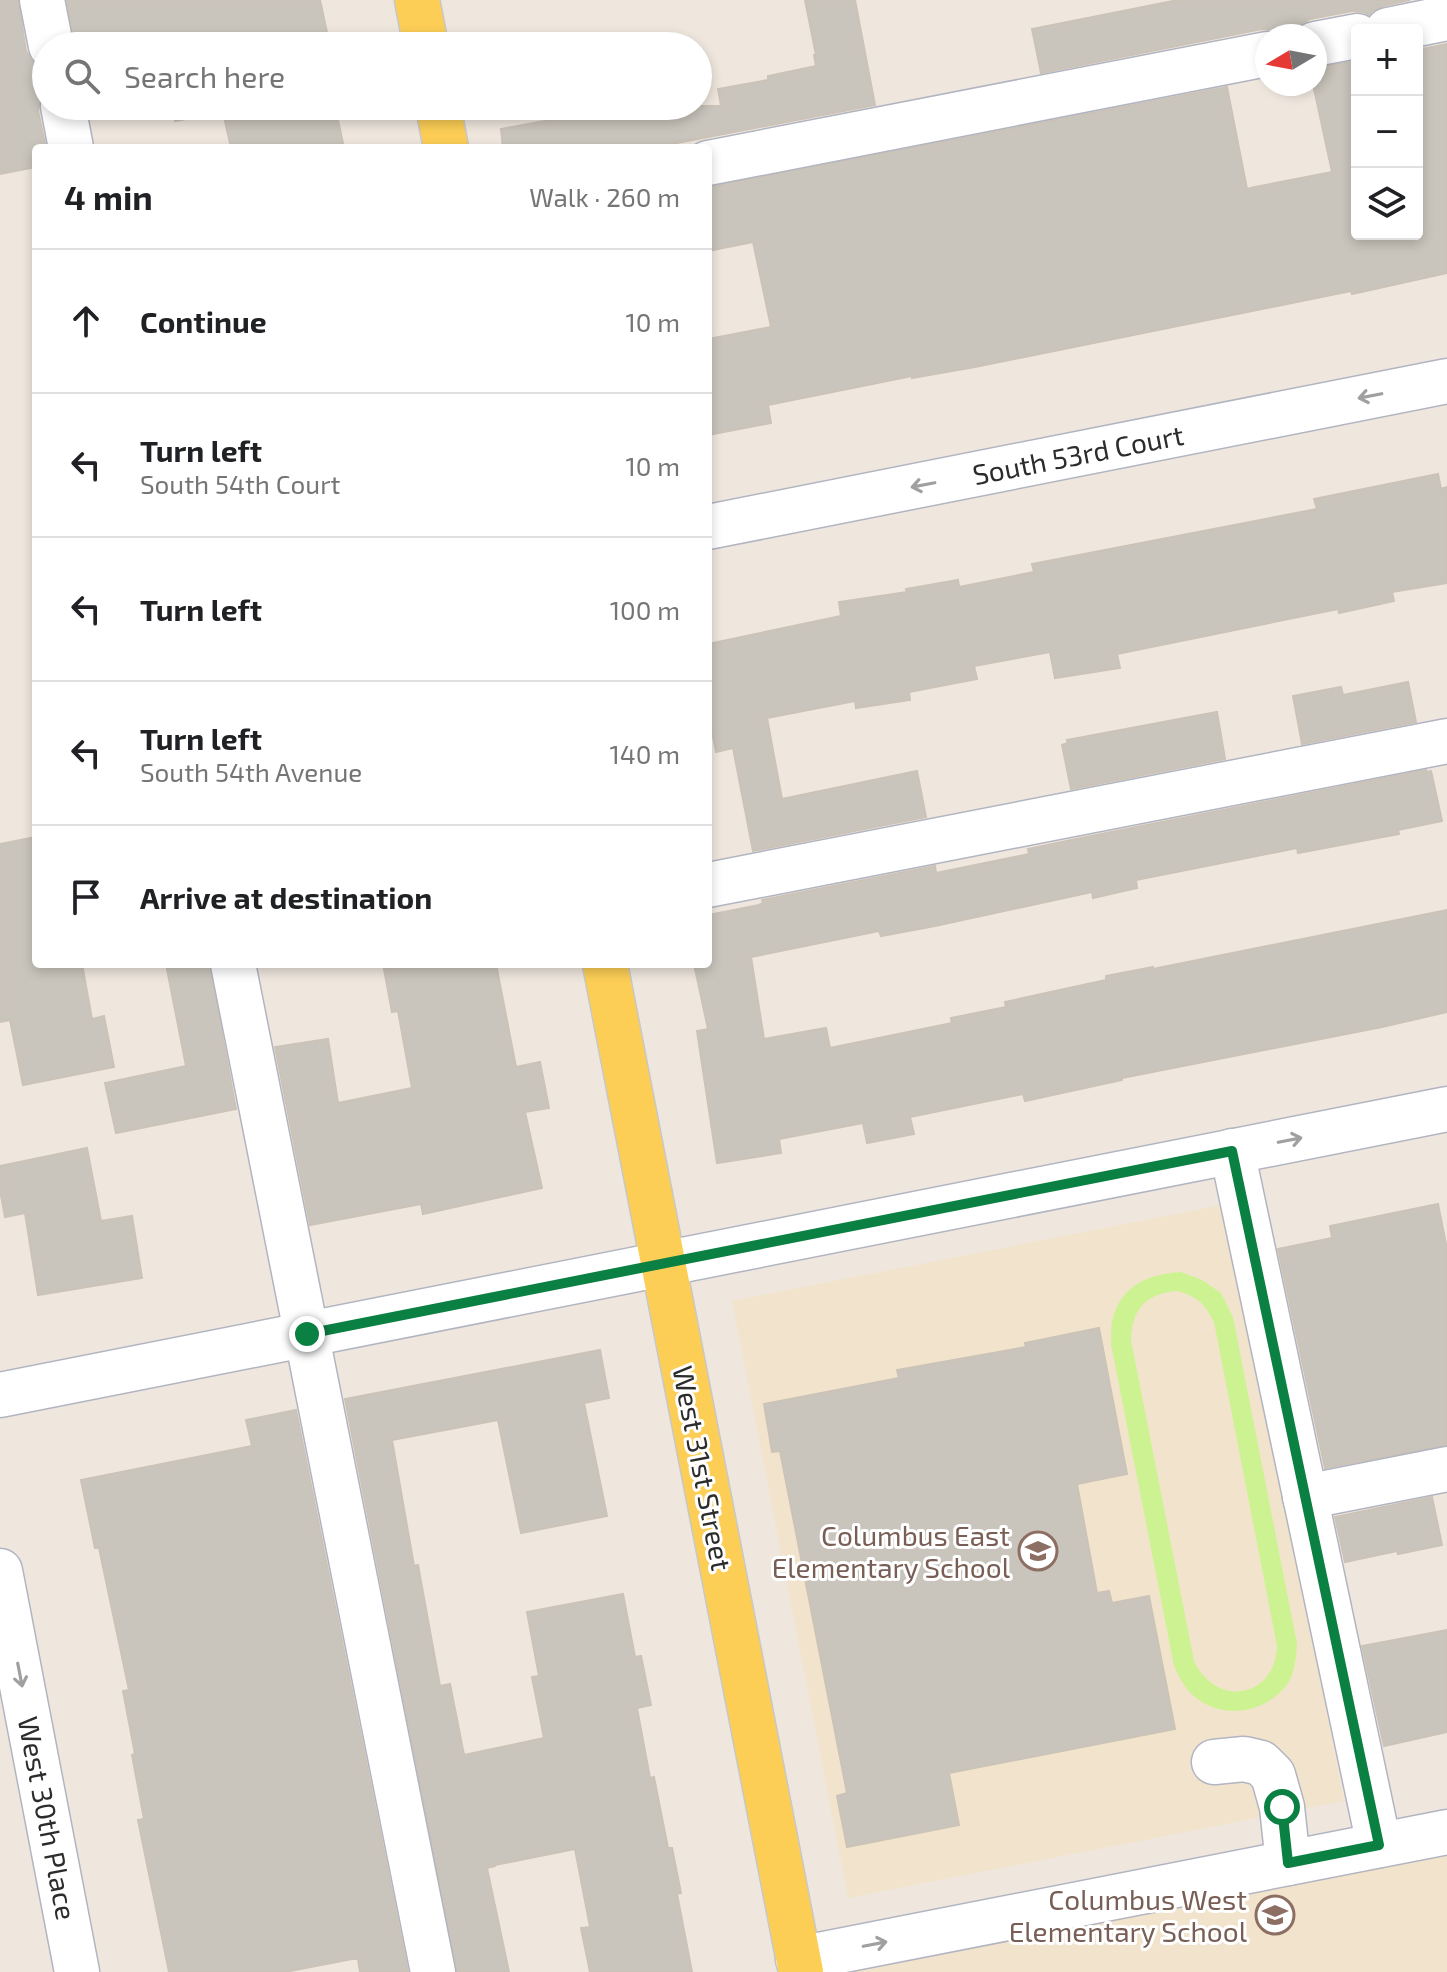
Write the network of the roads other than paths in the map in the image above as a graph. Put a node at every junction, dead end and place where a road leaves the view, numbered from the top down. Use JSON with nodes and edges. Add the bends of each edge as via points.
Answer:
{"nodes":[{"id":1,"x":42,"y":0,"type":"edge"},
{"id":2,"x":417,"y":0,"type":"edge"},
{"id":3,"x":1447,"y":18,"type":"edge"},
{"id":4,"x":1418,"y":24,"type":"edge"},
{"id":5,"x":48,"y":32,"type":"edge"},
{"id":6,"x":423,"y":32,"type":"edge"},
{"id":7,"x":1351,"y":37,"type":"edge"},
{"id":8,"x":1327,"y":42,"type":"edge"},
{"id":9,"x":1255,"y":56,"type":"edge"},
{"id":10,"x":66,"y":120,"type":"edge"},
{"id":11,"x":441,"y":120,"type":"edge"},
{"id":12,"x":70,"y":144,"type":"edge"},
{"id":13,"x":445,"y":144,"type":"edge"},
{"id":14,"x":712,"y":162,"type":"edge"},
{"id":15,"x":1447,"y":381,"type":"edge"},
{"id":16,"x":712,"y":526,"type":"edge"},
{"id":17,"x":1447,"y":741,"type":"edge"},
{"id":18,"x":712,"y":884,"type":"edge"},
{"id":19,"x":234,"y":968,"type":"edge"},
{"id":20,"x":606,"y":968,"type":"edge"},
{"id":21,"x":1447,"y":1109,"type":"edge"},
{"id":22,"x":1232,"y":1151,"type":"junction"},
{"id":23,"x":663,"y":1263,"type":"junction"},
{"id":24,"x":307,"y":1334,"type":"junction"},
{"id":25,"x":0,"y":1395,"type":"edge"},
{"id":26,"x":1447,"y":1469,"type":"edge"},
{"id":27,"x":1305,"y":1497,"type":"junction"},
{"id":28,"x":0,"y":1571,"type":"edge"},
{"id":29,"x":1214,"y":1762,"type":"dead end"},
{"id":30,"x":1447,"y":1832,"type":"edge"},
{"id":31,"x":1379,"y":1845,"type":"junction"},
{"id":32,"x":1288,"y":1863,"type":"junction"},
{"id":33,"x":799,"y":1966,"type":"edge"},
{"id":34,"x":77,"y":1972,"type":"edge"},
{"id":35,"x":433,"y":1972,"type":"edge"}],
"edges":[{"from":1,"to":5,"type":"street"},
{"from":2,"to":6,"type":"main road"},
{"from":3,"to":4,"type":"street"},
{"from":7,"to":8,"type":"street"},
{"from":9,"to":14,"type":"street"},
{"from":10,"to":12,"type":"street"},
{"from":11,"to":13,"type":"main road"},
{"from":15,"to":16,"type":"street","name":"South 53rd Court","one_way":true},
{"from":17,"to":18,"type":"street"},
{"from":19,"to":24,"type":"street"},
{"from":20,"to":23,"type":"main road","name":"West 31st Street"},
{"from":22,"to":21,"type":"street","one_way":true},
{"from":22,"to":23,"type":"street"},
{"from":22,"to":27,"type":"street"},
{"from":23,"to":24,"type":"street"},
{"from":23,"to":33,"type":"main road","name":"West 31st Street"},
{"from":24,"to":25,"type":"street"},
{"from":24,"to":35,"type":"street"},
{"from":26,"to":27,"type":"street"},
{"from":27,"to":31,"type":"street"},
{"from":28,"to":34,"type":"street","name":"West 30th Place","one_way":true},
{"from":29,"to":32,"type":"street","via":[[1244,1759],[1261,1763],[1273,1775]]},
{"from":30,"to":31,"type":"street"},
{"from":31,"to":32,"type":"street"},
{"from":33,"to":32,"type":"street","one_way":true}]}
